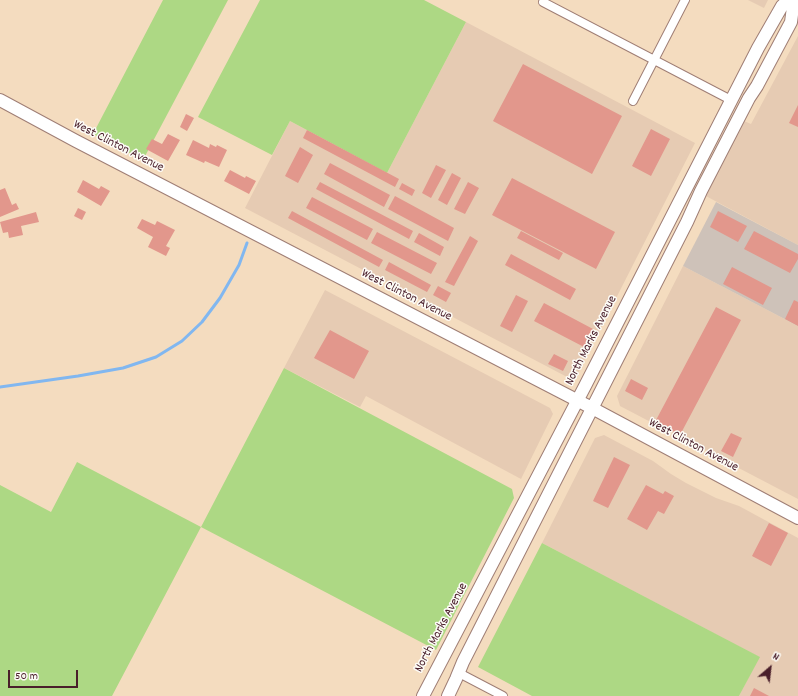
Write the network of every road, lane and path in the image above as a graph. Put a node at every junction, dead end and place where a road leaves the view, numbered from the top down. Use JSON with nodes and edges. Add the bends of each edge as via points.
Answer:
{"nodes":[{"id":1,"x":544,"y":0,"type":"edge"},
{"id":2,"x":685,"y":0,"type":"edge"},
{"id":3,"x":788,"y":0,"type":"edge"},
{"id":4,"x":794,"y":0,"type":"edge"},
{"id":5,"x":758,"y":48,"type":"junction"},
{"id":6,"x":654,"y":60,"type":"junction"},
{"id":7,"x":749,"y":98,"type":"junction"},
{"id":8,"x":0,"y":100,"type":"edge"},
{"id":9,"x":732,"y":100,"type":"junction"},
{"id":10,"x":633,"y":101,"type":"dead end"},
{"id":11,"x":577,"y":400,"type":"junction"},
{"id":12,"x":592,"y":408,"type":"junction"},
{"id":13,"x":798,"y":518,"type":"edge"},
{"id":14,"x":459,"y":673,"type":"junction"},
{"id":15,"x":423,"y":696,"type":"edge"},
{"id":16,"x":448,"y":696,"type":"edge"},
{"id":17,"x":502,"y":696,"type":"edge"}],
"edges":[{"from":1,"to":6,"type":"street","via":[[543,2]]},
{"from":2,"to":6,"type":"street"},
{"from":3,"to":5,"type":"main road","name":"North Marks Avenue"},
{"from":4,"to":7,"type":"main road","via":[[791,22],[758,86]]},
{"from":5,"to":7,"type":"main road","via":[[762,57]]},
{"from":5,"to":9,"type":"main road","name":"North Marks Avenue"},
{"from":6,"to":9,"type":"street"},
{"from":6,"to":10,"type":"street"},
{"from":7,"to":12,"type":"main road"},
{"from":8,"to":11,"type":"main road","name":"West Clinton Avenue"},
{"from":9,"to":11,"type":"main road","name":"North Marks Avenue"},
{"from":11,"to":12,"type":"main road","name":"West Clinton Avenue"},
{"from":11,"to":15,"type":"main road","name":"North Marks Avenue"},
{"from":12,"to":13,"type":"main road","name":"West Clinton Avenue"},
{"from":12,"to":14,"type":"main road"},
{"from":14,"to":16,"type":"main road"},
{"from":14,"to":17,"type":"street"}]}
